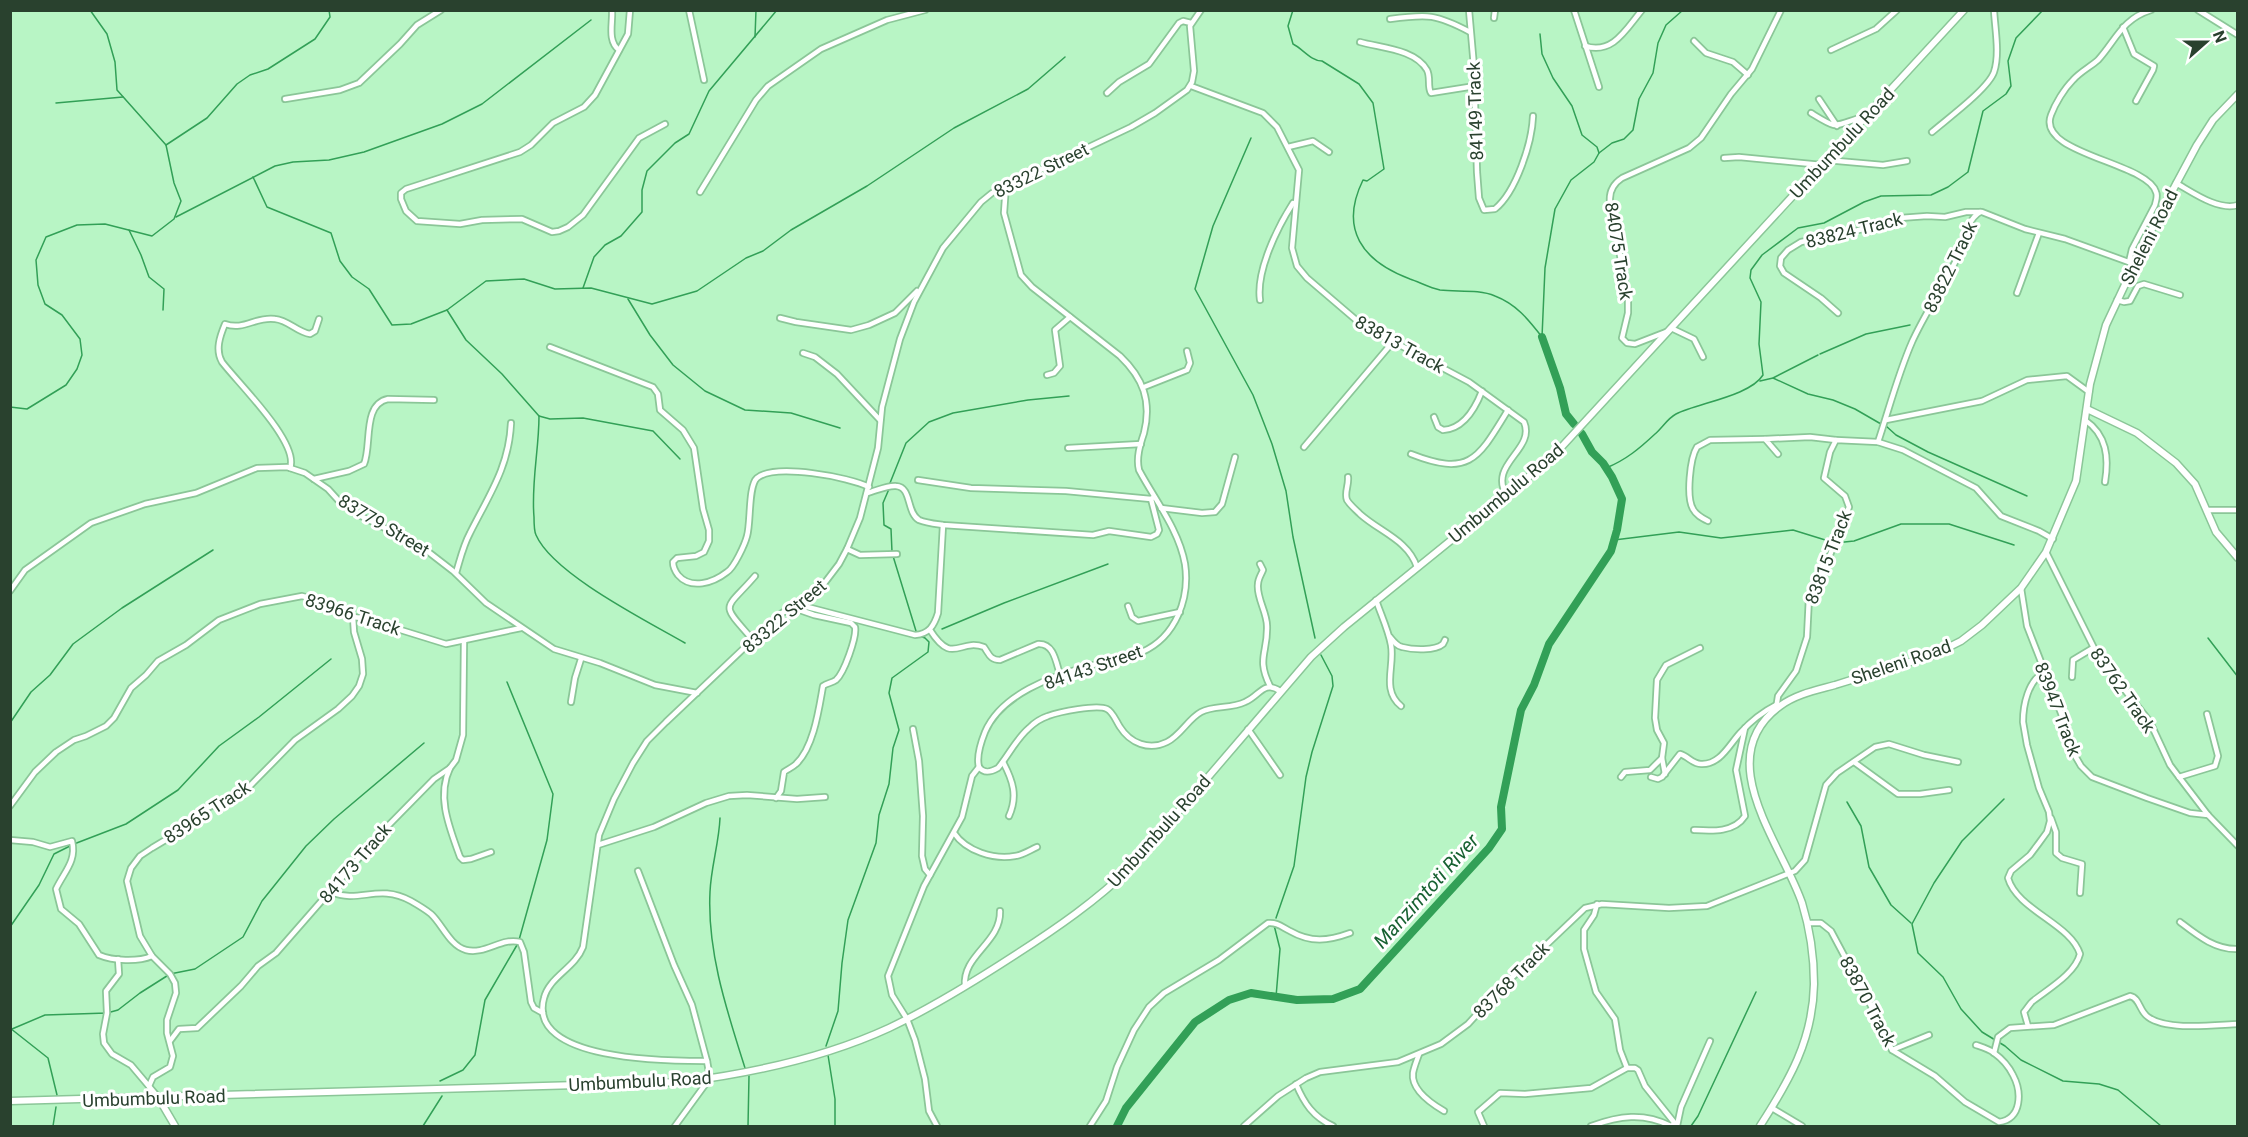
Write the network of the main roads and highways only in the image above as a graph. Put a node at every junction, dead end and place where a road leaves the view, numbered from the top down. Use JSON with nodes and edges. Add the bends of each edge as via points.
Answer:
{"nodes":[{"id":1,"x":1964,"y":10,"type":"edge"},
{"id":2,"x":2238,"y":94,"type":"edge"},
{"id":3,"x":2087,"y":409,"type":"junction"},
{"id":4,"x":2238,"y":558,"type":"edge"},
{"id":5,"x":158,"y":1097,"type":"junction"},
{"id":6,"x":10,"y":1101,"type":"edge"},
{"id":7,"x":175,"y":1126,"type":"edge"},
{"id":8,"x":1760,"y":1126,"type":"edge"}],
"edges":[{"from":1,"to":5,"type":"main road","name":"Umbumbulu Road","via":[[1575,434],[1539,469],[1311,657],[1147,850],[1108,889],[1071,918],[965,986],[907,1018],[840,1047],[792,1062],[710,1078],[668,1083]]},
{"from":2,"to":3,"type":"main road","name":"Sheleni Road","via":[[2207,128],[2132,263],[2100,344]]},
{"from":3,"to":4,"type":"main road","via":[[2137,433],[2176,463],[2195,484],[2216,532]]},
{"from":3,"to":8,"type":"main road","name":"Sheleni Road","via":[[2076,481],[2053,539],[2021,588],[1982,625],[1948,648],[1794,698],[1776,707],[1755,737],[1749,776],[1807,923],[1814,983],[1808,1029],[1791,1075]]},
{"from":5,"to":6,"type":"main road","name":"Umbumbulu Road"},
{"from":5,"to":7,"type":"main road"}]}
